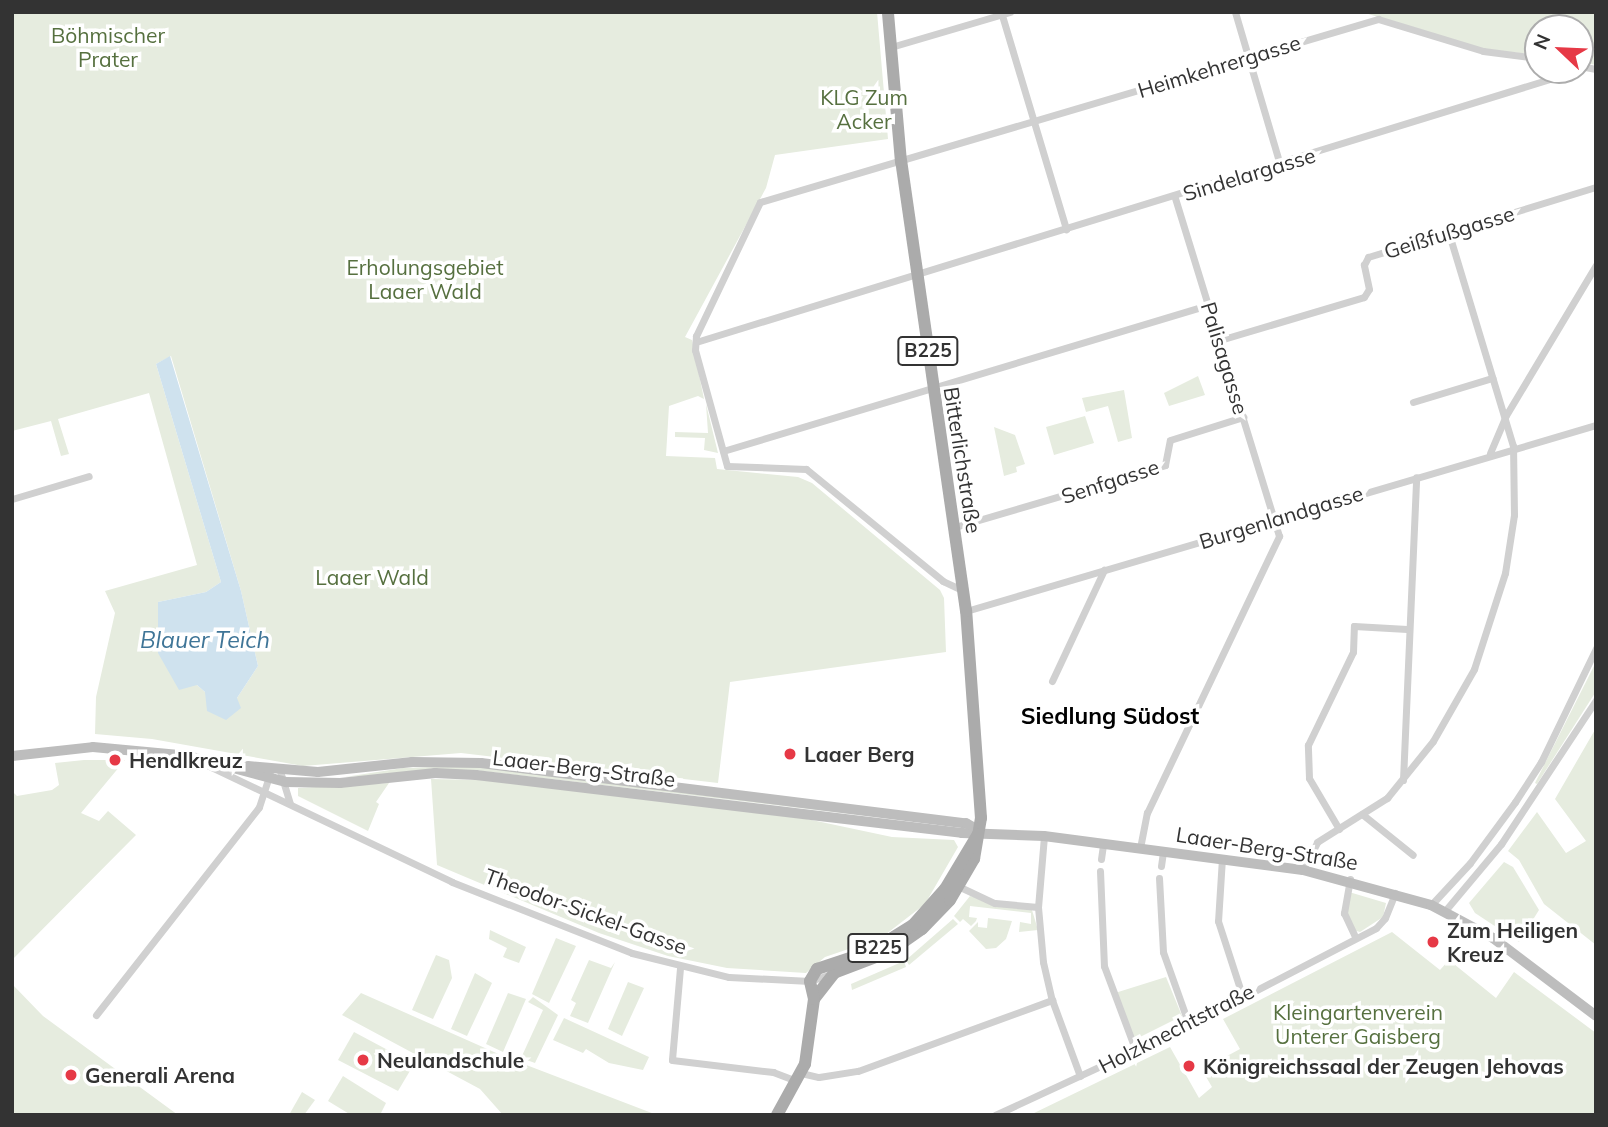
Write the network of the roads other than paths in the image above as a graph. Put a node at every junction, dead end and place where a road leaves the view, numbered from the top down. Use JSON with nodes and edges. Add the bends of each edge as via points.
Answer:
{"nodes":[{"id":1,"x":888,"y":12,"type":"edge"},
{"id":2,"x":1236,"y":12,"type":"edge"},
{"id":3,"x":1005,"y":13,"type":"edge"},
{"id":4,"x":891,"y":47,"type":"junction"},
{"id":5,"x":1524,"y":56,"type":"edge"},
{"id":6,"x":1250,"y":57,"type":"junction"},
{"id":7,"x":1533,"y":84,"type":"edge"},
{"id":8,"x":1036,"y":121,"type":"junction"},
{"id":9,"x":901,"y":162,"type":"junction"},
{"id":10,"x":1280,"y":164,"type":"junction"},
{"id":11,"x":1596,"y":187,"type":"edge"},
{"id":12,"x":1175,"y":197,"type":"junction"},
{"id":13,"x":1066,"y":229,"type":"junction"},
{"id":14,"x":1449,"y":233,"type":"junction"},
{"id":15,"x":1596,"y":265,"type":"edge"},
{"id":16,"x":919,"y":274,"type":"junction"},
{"id":17,"x":1208,"y":305,"type":"junction"},
{"id":18,"x":1220,"y":340,"type":"junction"},
{"id":19,"x":696,"y":342,"type":"junction"},
{"id":20,"x":1492,"y":378,"type":"junction"},
{"id":21,"x":929,"y":390,"type":"junction"},
{"id":22,"x":1413,"y":402,"type":"dead end"},
{"id":23,"x":1243,"y":417,"type":"junction"},
{"id":24,"x":1505,"y":417,"type":"junction"},
{"id":25,"x":1596,"y":425,"type":"edge"},
{"id":26,"x":1513,"y":446,"type":"junction"},
{"id":27,"x":723,"y":452,"type":"junction"},
{"id":28,"x":1490,"y":453,"type":"junction"},
{"id":29,"x":89,"y":477,"type":"dead end"},
{"id":30,"x":1416,"y":477,"type":"junction"},
{"id":31,"x":12,"y":499,"type":"edge"},
{"id":32,"x":1273,"y":520,"type":"junction"},
{"id":33,"x":955,"y":527,"type":"junction"},
{"id":34,"x":1104,"y":570,"type":"junction"},
{"id":35,"x":962,"y":590,"type":"junction"},
{"id":36,"x":966,"y":611,"type":"junction"},
{"id":37,"x":1407,"y":629,"type":"junction"},
{"id":38,"x":1596,"y":648,"type":"edge"},
{"id":39,"x":1052,"y":681,"type":"dead end"},
{"id":40,"x":1596,"y":700,"type":"edge"},
{"id":41,"x":186,"y":755,"type":"junction"},
{"id":42,"x":12,"y":756,"type":"edge"},
{"id":43,"x":273,"y":773,"type":"junction"},
{"id":44,"x":1403,"y":780,"type":"junction"},
{"id":45,"x":286,"y":782,"type":"junction"},
{"id":46,"x":266,"y":793,"type":"junction"},
{"id":47,"x":291,"y":804,"type":"junction"},
{"id":48,"x":1362,"y":814,"type":"junction"},
{"id":49,"x":1339,"y":829,"type":"junction"},
{"id":50,"x":980,"y":831,"type":"junction"},
{"id":51,"x":1044,"y":836,"type":"junction"},
{"id":52,"x":1103,"y":844,"type":"junction"},
{"id":53,"x":1140,"y":848,"type":"junction"},
{"id":54,"x":1163,"y":851,"type":"junction"},
{"id":55,"x":1413,"y":855,"type":"dead end"},
{"id":56,"x":1222,"y":858,"type":"junction"},
{"id":57,"x":1101,"y":859,"type":"dead end"},
{"id":58,"x":1161,"y":866,"type":"dead end"},
{"id":59,"x":1303,"y":870,"type":"junction"},
{"id":60,"x":1100,"y":871,"type":"dead end"},
{"id":61,"x":1159,"y":878,"type":"dead end"},
{"id":62,"x":1350,"y":879,"type":"junction"},
{"id":63,"x":960,"y":887,"type":"junction"},
{"id":64,"x":1395,"y":892,"type":"junction"},
{"id":65,"x":1431,"y":905,"type":"junction"},
{"id":66,"x":1038,"y":907,"type":"junction"},
{"id":67,"x":1444,"y":912,"type":"junction"},
{"id":68,"x":1355,"y":937,"type":"junction"},
{"id":69,"x":680,"y":968,"type":"junction"},
{"id":70,"x":834,"y":973,"type":"junction"},
{"id":71,"x":810,"y":981,"type":"junction"},
{"id":72,"x":1242,"y":995,"type":"junction"},
{"id":73,"x":814,"y":999,"type":"junction"},
{"id":74,"x":1052,"y":1000,"type":"junction"},
{"id":75,"x":96,"y":1015,"type":"dead end"},
{"id":76,"x":1596,"y":1016,"type":"edge"},
{"id":77,"x":1189,"y":1024,"type":"junction"},
{"id":78,"x":1135,"y":1049,"type":"junction"},
{"id":79,"x":1080,"y":1076,"type":"junction"},
{"id":80,"x":799,"y":1077,"type":"junction"},
{"id":81,"x":777,"y":1115,"type":"edge"},
{"id":82,"x":995,"y":1115,"type":"edge"}],
"edges":[{"from":1,"to":4,"type":"main road","name":"Bitterlichstraße","number":"B225"},
{"from":2,"to":6,"type":"street"},
{"from":3,"to":4,"type":"street"},
{"from":3,"to":8,"type":"street"},
{"from":4,"to":9,"type":"main road","name":"Bitterlichstraße","number":"B225"},
{"from":5,"to":6,"type":"street","name":"Heimkehrergasse","via":[[1483,51],[1378,19]]},
{"from":6,"to":8,"type":"street","name":"Heimkehrergasse"},
{"from":6,"to":10,"type":"street"},
{"from":7,"to":10,"type":"street","name":"Sindelargasse"},
{"from":8,"to":9,"type":"street","name":"Heimkehrergasse"},
{"from":8,"to":13,"type":"street"},
{"from":9,"to":16,"type":"main road","name":"Bitterlichstraße","number":"B225"},
{"from":9,"to":19,"type":"street","name":"Heimkehrergasse","via":[[760,202]]},
{"from":10,"to":12,"type":"street","name":"Sindelargasse"},
{"from":11,"to":14,"type":"street","name":"Geißfußgasse"},
{"from":12,"to":13,"type":"street","name":"Sindelargasse"},
{"from":12,"to":17,"type":"street","name":"Palisagasse"},
{"from":13,"to":16,"type":"street","name":"Sindelargasse"},
{"from":14,"to":18,"type":"street","name":"Geißfußgasse","via":[[1366,258],[1370,289],[1364,297]]},
{"from":14,"to":20,"type":"street"},
{"from":15,"to":24,"type":"street"},
{"from":16,"to":19,"type":"street","name":"Sindelargasse"},
{"from":16,"to":21,"type":"main road","name":"Bitterlichstraße","number":"B225"},
{"from":17,"to":18,"type":"street","name":"Palisagasse"},
{"from":17,"to":21,"type":"street"},
{"from":18,"to":23,"type":"street","name":"Palisagasse"},
{"from":19,"to":27,"type":"street"},
{"from":20,"to":22,"type":"street"},
{"from":20,"to":24,"type":"street"},
{"from":21,"to":27,"type":"street"},
{"from":21,"to":33,"type":"main road","name":"Bitterlichstraße","number":"B225"},
{"from":23,"to":32,"type":"street","name":"Palisagasse"},
{"from":23,"to":33,"type":"street","name":"Senfgasse","via":[[1170,440],[1165,465]]},
{"from":24,"to":26,"type":"street"},
{"from":24,"to":28,"type":"street"},
{"from":25,"to":26,"type":"street","name":"Burgenlandgasse"},
{"from":26,"to":28,"type":"street","name":"Burgenlandgasse"},
{"from":26,"to":44,"type":"street","via":[[1514,515],[1506,573],[1490,630],[1450,715]]},
{"from":27,"to":35,"type":"street","via":[[727,466],[806,468],[943,581]]},
{"from":28,"to":30,"type":"street","name":"Burgenlandgasse"},
{"from":29,"to":31,"type":"street"},
{"from":30,"to":32,"type":"street","name":"Burgenlandgasse"},
{"from":30,"to":37,"type":"street"},
{"from":32,"to":34,"type":"street","name":"Burgenlandgasse"},
{"from":32,"to":53,"type":"street","name":"Palisagasse","via":[[1279,541],[1147,813]]},
{"from":33,"to":35,"type":"main road","name":"Bitterlichstraße","number":"B225"},
{"from":34,"to":36,"type":"street","name":"Burgenlandgasse"},
{"from":34,"to":39,"type":"street"},
{"from":35,"to":36,"type":"main road","name":"Bitterlichstraße","number":"B225"},
{"from":36,"to":50,"type":"main road","name":"Bitterlichstraße","number":"B225"},
{"from":37,"to":44,"type":"street"},
{"from":37,"to":49,"type":"street","via":[[1354,626],[1353,652],[1308,745],[1309,778]]},
{"from":38,"to":65,"type":"street","via":[[1522,792],[1488,841]]},
{"from":40,"to":67,"type":"street","via":[[1516,823]]},
{"from":41,"to":42,"type":"main road","name":"Laaer-Berg-Straße","via":[[93,747]]},
{"from":41,"to":43,"type":"main road","name":"Laaer-Berg-Straße"},
{"from":41,"to":46,"type":"street","name":"Theodor-Sickel-Gasse"},
{"from":43,"to":45,"type":"main road","name":"Laaer-Berg-Straße"},
{"from":43,"to":46,"type":"street"},
{"from":43,"to":50,"type":"main road","name":"Laaer-Berg-Straße","via":[[471,762],[966,823]]},
{"from":44,"to":48,"type":"street"},
{"from":45,"to":47,"type":"street"},
{"from":45,"to":50,"type":"main road","name":"Laaer-Berg-Straße","via":[[465,774],[962,833]]},
{"from":46,"to":47,"type":"street","name":"Theodor-Sickel-Gasse"},
{"from":46,"to":75,"type":"street"},
{"from":47,"to":69,"type":"street","name":"Theodor-Sickel-Gasse","via":[[524,913]]},
{"from":48,"to":49,"type":"street"},
{"from":48,"to":55,"type":"street"},
{"from":49,"to":59,"type":"street","via":[[1311,848]]},
{"from":50,"to":51,"type":"main road","name":"Laaer-Berg-Straße"},
{"from":50,"to":63,"type":"main road","number":"B225","via":[[974,859]]},
{"from":50,"to":71,"type":"main road","number":"B225","via":[[945,889],[913,925],[871,951],[825,963]]},
{"from":51,"to":52,"type":"main road","name":"Laaer-Berg-Straße"},
{"from":51,"to":66,"type":"street"},
{"from":52,"to":53,"type":"main road","name":"Laaer-Berg-Straße"},
{"from":52,"to":57,"type":"street"},
{"from":53,"to":54,"type":"main road","name":"Laaer-Berg-Straße"},
{"from":54,"to":56,"type":"main road","name":"Laaer-Berg-Straße"},
{"from":54,"to":58,"type":"street"},
{"from":56,"to":59,"type":"main road","name":"Laaer-Berg-Straße"},
{"from":56,"to":72,"type":"street","via":[[1218,920]]},
{"from":59,"to":62,"type":"main road","name":"Laaer-Berg-Straße"},
{"from":60,"to":78,"type":"street","via":[[1104,966]]},
{"from":61,"to":77,"type":"street","via":[[1164,952]]},
{"from":62,"to":64,"type":"main road","name":"Laaer-Berg-Straße"},
{"from":62,"to":68,"type":"street","via":[[1343,913]]},
{"from":63,"to":66,"type":"street","via":[[995,903]]},
{"from":63,"to":70,"type":"main road","number":"B225","via":[[907,941],[875,960]]},
{"from":64,"to":65,"type":"main road","name":"Laaer-Berg-Straße"},
{"from":64,"to":68,"type":"street","name":"Holzknechtstraße","via":[[1383,921]]},
{"from":65,"to":67,"type":"main road","name":"Laaer-Berg-Straße"},
{"from":66,"to":74,"type":"street"},
{"from":67,"to":76,"type":"main road","name":"Laaer-Berg-Straße","via":[[1493,939]]},
{"from":68,"to":72,"type":"street","name":"Holzknechtstraße"},
{"from":69,"to":71,"type":"street","name":"Theodor-Sickel-Gasse","via":[[729,977]]},
{"from":69,"to":80,"type":"street","via":[[671,1060]]},
{"from":70,"to":71,"type":"street"},
{"from":70,"to":73,"type":"main road","number":"B225"},
{"from":71,"to":73,"type":"main road","number":"B225"},
{"from":72,"to":77,"type":"street","name":"Holzknechtstraße"},
{"from":73,"to":80,"type":"main road","number":"B225"},
{"from":74,"to":79,"type":"street"},
{"from":74,"to":80,"type":"street","via":[[858,1071]]},
{"from":77,"to":78,"type":"street","name":"Holzknechtstraße"},
{"from":78,"to":79,"type":"street","name":"Holzknechtstraße"},
{"from":79,"to":82,"type":"street","name":"Holzknechtstraße"},
{"from":80,"to":81,"type":"main road","number":"B225"}]}
